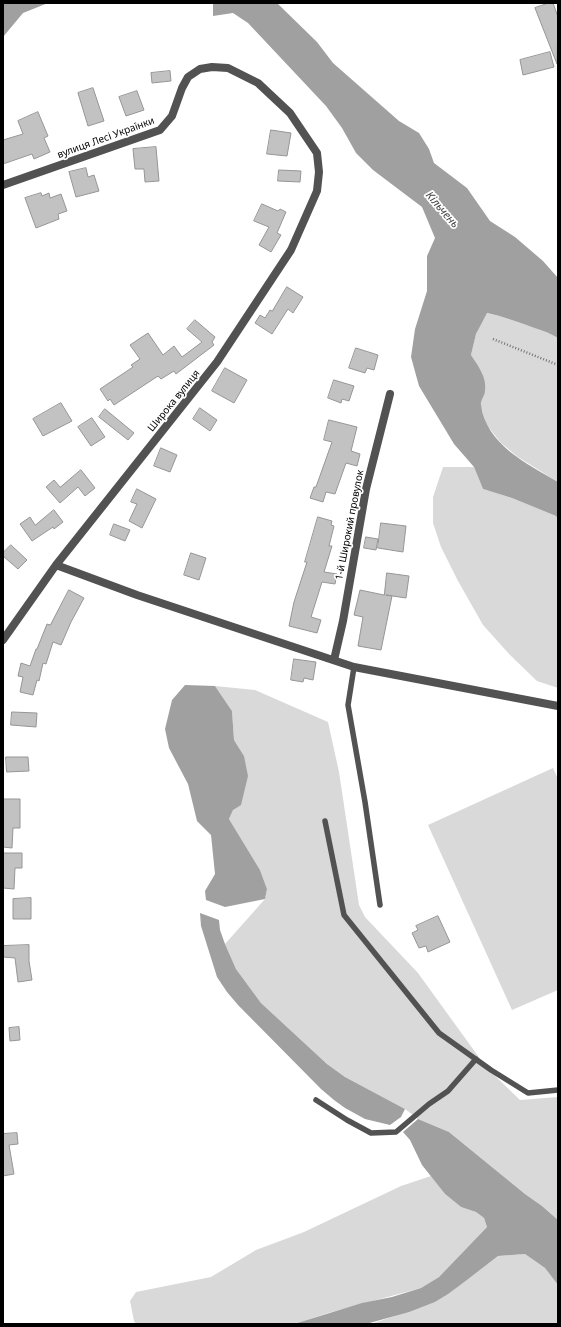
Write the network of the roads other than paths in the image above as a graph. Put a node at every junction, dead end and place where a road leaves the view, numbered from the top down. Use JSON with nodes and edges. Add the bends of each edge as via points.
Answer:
{"nodes":[{"id":1,"x":317,"y":153,"type":"joint"},
{"id":2,"x":3,"y":185,"type":"edge"},
{"id":3,"x":390,"y":394,"type":"dead end"},
{"id":4,"x":56,"y":565,"type":"junction"},
{"id":5,"x":3,"y":640,"type":"edge"},
{"id":6,"x":334,"y":660,"type":"junction"},
{"id":7,"x":354,"y":667,"type":"junction"},
{"id":8,"x":558,"y":706,"type":"edge"},
{"id":9,"x":325,"y":822,"type":"dead end"},
{"id":10,"x":380,"y":905,"type":"dead end"},
{"id":11,"x":476,"y":1059,"type":"junction"},
{"id":12,"x":558,"y":1090,"type":"edge"},
{"id":13,"x":316,"y":1100,"type":"dead end"}],
"edges":[{"from":1,"to":2,"type":"street","name":"вулиця Лесі Українки","via":[[290,113],[258,83],[228,68],[212,67],[200,69],[188,77],[172,116],[160,130]]},
{"from":1,"to":4,"type":"street","name":"Широка вулиця","via":[[319,172],[316,191],[291,250],[217,362]]},
{"from":3,"to":6,"type":"street","name":"1-й Широкий провулок","via":[[366,489]]},
{"from":4,"to":5,"type":"street","name":"Широка вулиця"},
{"from":4,"to":6,"type":"street","via":[[137,595]]},
{"from":6,"to":7,"type":"street"},
{"from":7,"to":8,"type":"street"},
{"from":7,"to":10,"type":"lane","via":[[348,705]]},
{"from":9,"to":11,"type":"lane","via":[[344,915],[439,1033]]},
{"from":11,"to":12,"type":"lane","via":[[528,1093]]},
{"from":11,"to":13,"type":"lane","via":[[448,1091],[396,1132],[371,1133]]}]}
